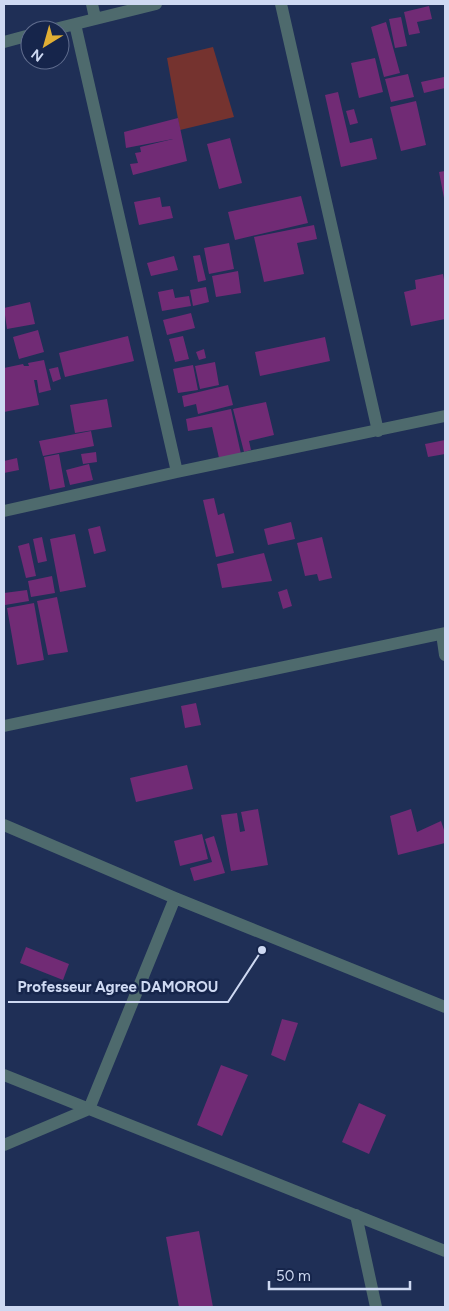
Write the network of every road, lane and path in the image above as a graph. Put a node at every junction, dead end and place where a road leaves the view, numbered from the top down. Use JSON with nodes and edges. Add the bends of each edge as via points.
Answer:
{"nodes":[{"id":1,"x":92,"y":4,"type":"edge"},
{"id":2,"x":156,"y":4,"type":"edge"},
{"id":3,"x":281,"y":4,"type":"edge"},
{"id":4,"x":95,"y":18,"type":"junction"},
{"id":5,"x":75,"y":24,"type":"junction"},
{"id":6,"x":70,"y":25,"type":"edge"},
{"id":7,"x":20,"y":38,"type":"edge"},
{"id":8,"x":4,"y":42,"type":"edge"},
{"id":9,"x":445,"y":416,"type":"edge"},
{"id":10,"x":378,"y":431,"type":"junction"},
{"id":11,"x":177,"y":472,"type":"junction"},
{"id":12,"x":4,"y":511,"type":"edge"},
{"id":13,"x":444,"y":634,"type":"edge"},
{"id":14,"x":445,"y":655,"type":"edge"},
{"id":15,"x":4,"y":726,"type":"edge"},
{"id":16,"x":4,"y":825,"type":"edge"},
{"id":17,"x":175,"y":898,"type":"junction"},
{"id":18,"x":445,"y":1007,"type":"edge"},
{"id":19,"x":4,"y":1075,"type":"edge"},
{"id":20,"x":89,"y":1109,"type":"junction"},
{"id":21,"x":4,"y":1145,"type":"edge"},
{"id":22,"x":356,"y":1215,"type":"junction"},
{"id":23,"x":445,"y":1251,"type":"edge"},
{"id":24,"x":376,"y":1307,"type":"edge"}],
"edges":[{"from":1,"to":4,"type":"street"},
{"from":2,"to":4,"type":"street"},
{"from":3,"to":10,"type":"street"},
{"from":4,"to":5,"type":"street"},
{"from":5,"to":6,"type":"street"},
{"from":5,"to":11,"type":"street"},
{"from":7,"to":8,"type":"street"},
{"from":9,"to":10,"type":"street"},
{"from":10,"to":11,"type":"street"},
{"from":11,"to":12,"type":"street"},
{"from":13,"to":14,"type":"street"},
{"from":13,"to":15,"type":"street"},
{"from":16,"to":17,"type":"street"},
{"from":17,"to":18,"type":"street"},
{"from":17,"to":20,"type":"street"},
{"from":19,"to":20,"type":"street"},
{"from":20,"to":21,"type":"street"},
{"from":20,"to":22,"type":"street"},
{"from":22,"to":23,"type":"street"},
{"from":22,"to":24,"type":"street"}]}
